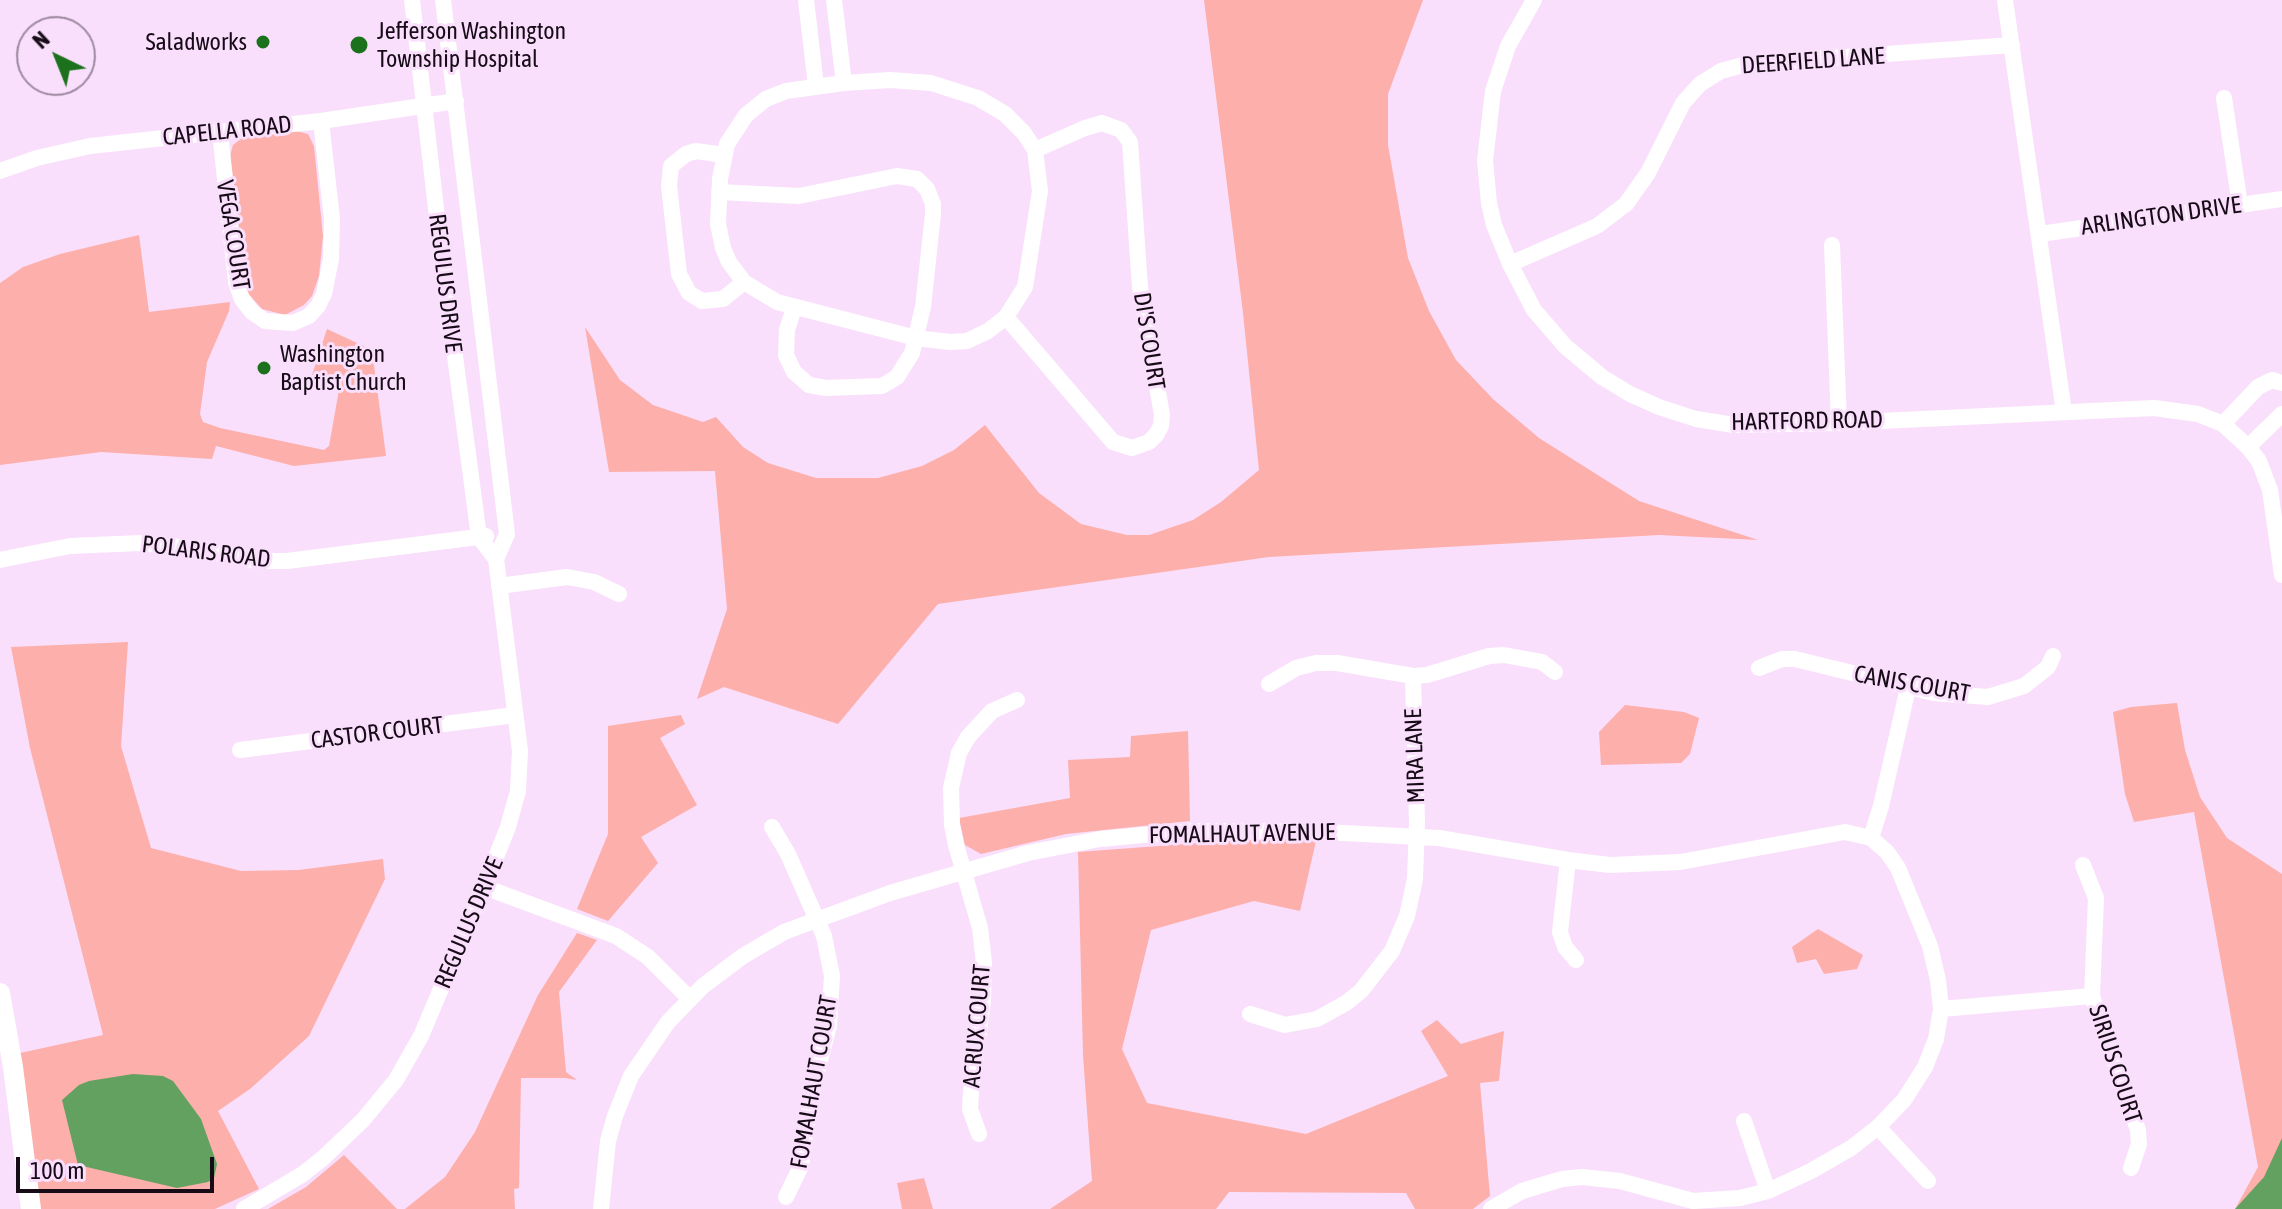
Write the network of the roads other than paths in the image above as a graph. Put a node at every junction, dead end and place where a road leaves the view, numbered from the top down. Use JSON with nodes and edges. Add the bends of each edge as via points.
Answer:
{"nodes":[{"id":1,"x":412,"y":0,"type":"edge"},
{"id":2,"x":443,"y":0,"type":"edge"},
{"id":3,"x":806,"y":0,"type":"edge"},
{"id":4,"x":834,"y":0,"type":"edge"},
{"id":5,"x":1534,"y":0,"type":"edge"},
{"id":6,"x":2005,"y":0,"type":"edge"},
{"id":7,"x":2012,"y":45,"type":"junction"},
{"id":8,"x":844,"y":83,"type":"junction"},
{"id":9,"x":816,"y":86,"type":"junction"},
{"id":10,"x":2224,"y":98,"type":"dead end"},
{"id":11,"x":456,"y":101,"type":"junction"},
{"id":12,"x":424,"y":105,"type":"junction"},
{"id":13,"x":321,"y":121,"type":"junction"},
{"id":14,"x":220,"y":132,"type":"junction"},
{"id":15,"x":1035,"y":150,"type":"junction"},
{"id":16,"x":724,"y":155,"type":"junction"},
{"id":17,"x":0,"y":171,"type":"edge"},
{"id":18,"x":719,"y":192,"type":"junction"},
{"id":19,"x":2282,"y":199,"type":"edge"},
{"id":20,"x":2240,"y":205,"type":"junction"},
{"id":21,"x":2040,"y":234,"type":"junction"},
{"id":22,"x":1832,"y":245,"type":"dead end"},
{"id":23,"x":1510,"y":264,"type":"junction"},
{"id":24,"x":744,"y":282,"type":"junction"},
{"id":25,"x":794,"y":308,"type":"junction"},
{"id":26,"x":1006,"y":317,"type":"junction"},
{"id":27,"x":916,"y":338,"type":"junction"},
{"id":28,"x":2282,"y":383,"type":"edge"},
{"id":29,"x":2064,"y":412,"type":"junction"},
{"id":30,"x":2282,"y":414,"type":"edge"},
{"id":31,"x":1839,"y":423,"type":"junction"},
{"id":32,"x":2223,"y":424,"type":"junction"},
{"id":33,"x":2248,"y":447,"type":"junction"},
{"id":34,"x":507,"y":534,"type":"junction"},
{"id":35,"x":479,"y":537,"type":"junction"},
{"id":36,"x":496,"y":559,"type":"junction"},
{"id":37,"x":0,"y":560,"type":"edge"},
{"id":38,"x":2282,"y":575,"type":"edge"},
{"id":39,"x":499,"y":586,"type":"junction"},
{"id":40,"x":619,"y":594,"type":"dead end"},
{"id":41,"x":2053,"y":656,"type":"dead end"},
{"id":42,"x":1759,"y":668,"type":"dead end"},
{"id":43,"x":1555,"y":672,"type":"dead end"},
{"id":44,"x":1413,"y":676,"type":"junction"},
{"id":45,"x":1269,"y":684,"type":"dead end"},
{"id":46,"x":1908,"y":688,"type":"junction"},
{"id":47,"x":1017,"y":700,"type":"dead end"},
{"id":48,"x":515,"y":715,"type":"junction"},
{"id":49,"x":240,"y":750,"type":"dead end"},
{"id":50,"x":772,"y":827,"type":"dead end"},
{"id":51,"x":1417,"y":836,"type":"junction"},
{"id":52,"x":1871,"y":838,"type":"junction"},
{"id":53,"x":1568,"y":860,"type":"junction"},
{"id":54,"x":2083,"y":865,"type":"dead end"},
{"id":55,"x":964,"y":871,"type":"junction"},
{"id":56,"x":484,"y":887,"type":"junction"},
{"id":57,"x":817,"y":919,"type":"junction"},
{"id":58,"x":1576,"y":960,"type":"dead end"},
{"id":59,"x":2092,"y":996,"type":"junction"},
{"id":60,"x":689,"y":998,"type":"junction"},
{"id":61,"x":1,"y":1003,"type":"edge"},
{"id":62,"x":1941,"y":1009,"type":"junction"},
{"id":63,"x":1250,"y":1014,"type":"dead end"},
{"id":64,"x":1744,"y":1121,"type":"dead end"},
{"id":65,"x":1878,"y":1127,"type":"junction"},
{"id":66,"x":979,"y":1134,"type":"dead end"},
{"id":67,"x":2131,"y":1168,"type":"dead end"},
{"id":68,"x":1928,"y":1181,"type":"dead end"},
{"id":69,"x":1768,"y":1191,"type":"junction"},
{"id":70,"x":786,"y":1197,"type":"dead end"},
{"id":71,"x":31,"y":1209,"type":"edge"},
{"id":72,"x":244,"y":1209,"type":"edge"},
{"id":73,"x":601,"y":1209,"type":"edge"},
{"id":74,"x":1491,"y":1209,"type":"edge"}],
"edges":[{"from":1,"to":12,"type":"street","name":"REGULUS DRIVE"},
{"from":2,"to":11,"type":"street","name":"REGULUS DRIVE"},
{"from":3,"to":9,"type":"street"},
{"from":4,"to":8,"type":"street"},
{"from":5,"to":23,"type":"street","name":"HARTFORD ROAD","via":[[1499,66],[1486,137],[1489,203]]},
{"from":6,"to":7,"type":"street"},
{"from":7,"to":21,"type":"street"},
{"from":7,"to":23,"type":"street","name":"DEERFIELD LANE","via":[[1747,64],[1721,71],[1683,103],[1626,204],[1597,226]]},
{"from":8,"to":9,"type":"street"},
{"from":8,"to":15,"type":"street","via":[[904,81],[956,90],[1005,114]]},
{"from":9,"to":16,"type":"street","via":[[761,102],[732,132]]},
{"from":10,"to":20,"type":"street"},
{"from":11,"to":12,"type":"street","name":"CAPELLA ROAD"},
{"from":11,"to":34,"type":"street","name":"REGULUS DRIVE"},
{"from":12,"to":13,"type":"street","name":"CAPELLA ROAD"},
{"from":12,"to":35,"type":"street","name":"REGULUS DRIVE"},
{"from":13,"to":14,"type":"street","name":"CAPELLA ROAD"},
{"from":13,"to":14,"type":"street","name":"VEGA COURT","via":[[331,259],[318,306],[293,323],[265,321],[242,299]]},
{"from":14,"to":17,"type":"street","name":"CAPELLA ROAD","via":[[90,146]]},
{"from":15,"to":26,"type":"street","via":[[1040,191],[1029,272]]},
{"from":15,"to":26,"type":"street","name":"DI'S COURT","via":[[1102,123],[1121,130],[1130,142],[1140,287],[1162,415],[1156,435],[1132,448],[1113,442]]},
{"from":16,"to":18,"type":"street"},
{"from":16,"to":24,"type":"street","via":[[696,151],[671,166],[679,274],[689,293],[702,301],[723,299]]},
{"from":18,"to":24,"type":"street","via":[[721,240]]},
{"from":18,"to":27,"type":"street","via":[[799,196],[897,176],[917,179],[931,195],[933,214]]},
{"from":19,"to":20,"type":"street","name":"ARLINGTON DRIVE"},
{"from":20,"to":21,"type":"street","name":"ARLINGTON DRIVE"},
{"from":21,"to":29,"type":"street"},
{"from":22,"to":31,"type":"street"},
{"from":23,"to":31,"type":"street","name":"HARTFORD ROAD","via":[[1526,298],[1554,335],[1630,394],[1678,414],[1716,422]]},
{"from":24,"to":25,"type":"street"},
{"from":25,"to":27,"type":"street"},
{"from":25,"to":27,"type":"street","via":[[786,355],[794,372],[816,388],[889,382],[903,370]]},
{"from":26,"to":27,"type":"street","via":[[967,341]]},
{"from":28,"to":32,"type":"street","via":[[2262,383]]},
{"from":29,"to":31,"type":"street","name":"HARTFORD ROAD"},
{"from":29,"to":32,"type":"street","name":"HARTFORD ROAD","via":[[2169,409]]},
{"from":30,"to":33,"type":"street"},
{"from":32,"to":33,"type":"street","name":"HARTFORD ROAD"},
{"from":33,"to":38,"type":"street","name":"HARTFORD ROAD","via":[[2270,490]]},
{"from":34,"to":35,"type":"street","name":"POLARIS ROAD"},
{"from":34,"to":36,"type":"street"},
{"from":35,"to":36,"type":"street"},
{"from":35,"to":37,"type":"street","name":"POLARIS ROAD","via":[[287,561],[141,543],[70,546]]},
{"from":36,"to":39,"type":"street","name":"REGULUS DRIVE"},
{"from":39,"to":40,"type":"street","via":[[567,577]]},
{"from":39,"to":48,"type":"street","name":"REGULUS DRIVE"},
{"from":41,"to":46,"type":"street","name":"CANIS COURT","via":[[2038,677],[2006,693],[1971,697]]},
{"from":42,"to":46,"type":"street","name":"CANIS COURT","via":[[1795,659]]},
{"from":43,"to":44,"type":"street","via":[[1542,662],[1504,655]]},
{"from":44,"to":45,"type":"street","via":[[1316,663]]},
{"from":44,"to":51,"type":"street","name":"MIRA LANE"},
{"from":46,"to":52,"type":"street"},
{"from":47,"to":55,"type":"street","name":"ACRUX COURT","via":[[992,711],[959,753],[951,788],[952,815]]},
{"from":48,"to":49,"type":"street","name":"CASTOR COURT"},
{"from":48,"to":56,"type":"street","name":"REGULUS DRIVE","via":[[518,791]]},
{"from":50,"to":57,"type":"street","name":"FOMALHAUT COURT"},
{"from":51,"to":53,"type":"street","name":"FOMALHAUT AVENUE"},
{"from":51,"to":55,"type":"street","name":"FOMALHAUT AVENUE","via":[[1169,833],[1066,844]]},
{"from":51,"to":63,"type":"street","name":"MIRA LANE","via":[[1407,916],[1392,951],[1361,991],[1331,1012],[1300,1024]]},
{"from":52,"to":53,"type":"street","name":"FOMALHAUT AVENUE","via":[[1831,833],[1660,864]]},
{"from":52,"to":62,"type":"street","via":[[1894,861],[1922,926]]},
{"from":53,"to":58,"type":"street","via":[[1560,932]]},
{"from":54,"to":59,"type":"street","name":"SIRIUS COURT","via":[[2097,906]]},
{"from":55,"to":57,"type":"street","name":"FOMALHAUT AVENUE"},
{"from":55,"to":66,"type":"street","name":"ACRUX COURT","via":[[984,963],[970,1109]]},
{"from":56,"to":60,"type":"street","via":[[616,936],[639,950]]},
{"from":56,"to":72,"type":"street","name":"REGULUS DRIVE","via":[[421,1036],[396,1080],[323,1158]]},
{"from":57,"to":60,"type":"street","name":"FOMALHAUT AVENUE","via":[[743,956]]},
{"from":57,"to":70,"type":"street","name":"FOMALHAUT COURT","via":[[832,963],[831,1007],[801,1166]]},
{"from":59,"to":62,"type":"street"},
{"from":59,"to":67,"type":"street","name":"SIRIUS COURT","via":[[2138,1130]]},
{"from":60,"to":73,"type":"street","name":"FOMALHAUT AVENUE","via":[[631,1076],[608,1141]]},
{"from":61,"to":71,"type":"street"},
{"from":62,"to":65,"type":"street","via":[[1925,1067]]},
{"from":64,"to":69,"type":"street"},
{"from":65,"to":68,"type":"street"},
{"from":65,"to":69,"type":"street","via":[[1832,1160]]},
{"from":69,"to":74,"type":"street","via":[[1693,1201],[1620,1181],[1582,1177],[1522,1191]]}]}
